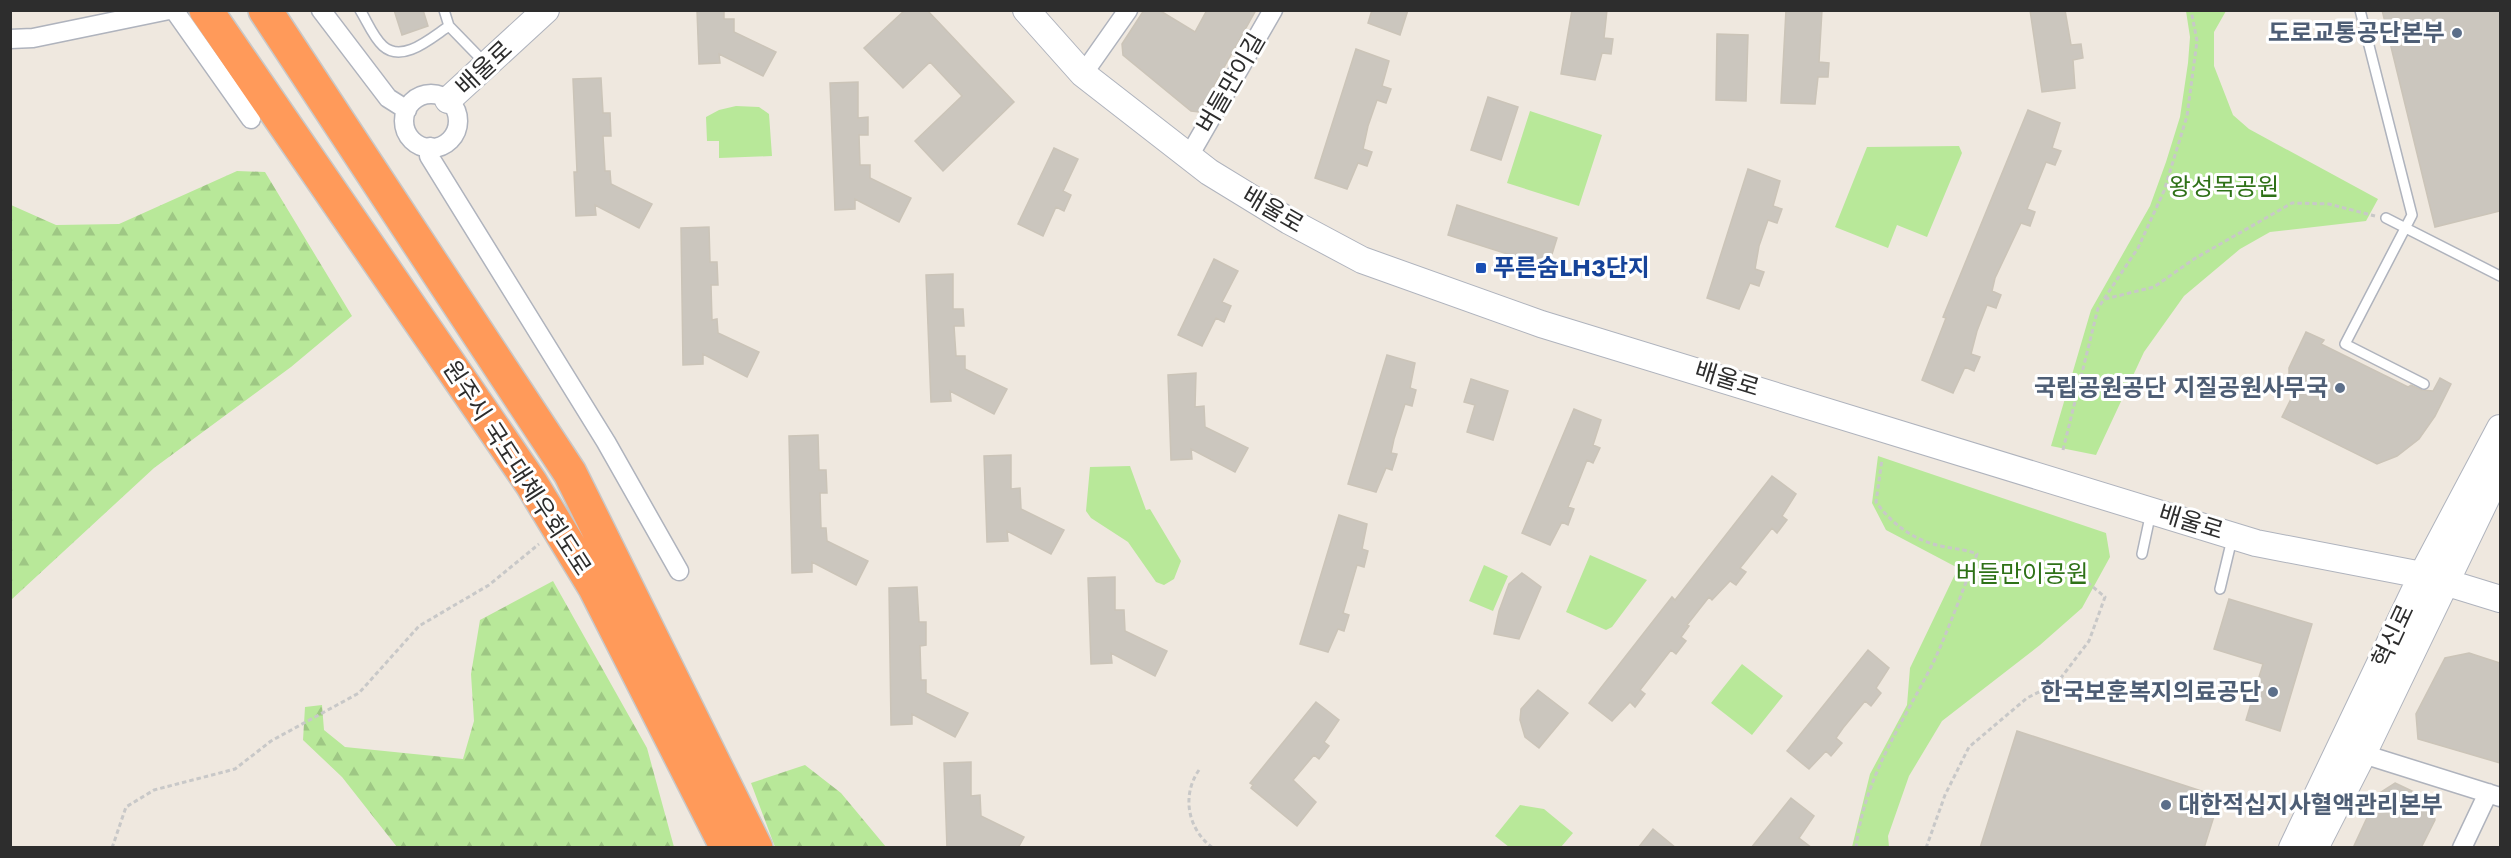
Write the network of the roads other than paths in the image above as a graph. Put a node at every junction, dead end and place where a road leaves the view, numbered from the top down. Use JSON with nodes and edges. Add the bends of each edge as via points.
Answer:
{"nodes":[{"id":1,"x":169,"y":10,"type":"edge"},
{"id":2,"x":174,"y":10,"type":"edge"},
{"id":3,"x":206,"y":10,"type":"edge"},
{"id":4,"x":265,"y":10,"type":"edge"},
{"id":5,"x":321,"y":10,"type":"edge"},
{"id":6,"x":360,"y":10,"type":"edge"},
{"id":7,"x":444,"y":10,"type":"edge"},
{"id":8,"x":546,"y":10,"type":"edge"},
{"id":9,"x":1026,"y":10,"type":"edge"},
{"id":10,"x":1128,"y":10,"type":"edge"},
{"id":11,"x":1273,"y":10,"type":"edge"},
{"id":12,"x":2360,"y":10,"type":"edge"},
{"id":13,"x":449,"y":26,"type":"junction"},
{"id":14,"x":10,"y":39,"type":"edge"},
{"id":15,"x":487,"y":65,"type":"junction"},
{"id":16,"x":1083,"y":74,"type":"junction"},
{"id":17,"x":448,"y":100,"type":"junction"},
{"id":18,"x":406,"y":110,"type":"junction"},
{"id":19,"x":262,"y":113,"type":"junction"},
{"id":20,"x":430,"y":147,"type":"junction"},
{"id":21,"x":1189,"y":156,"type":"junction"},
{"id":22,"x":2386,"y":218,"type":"road end"},
{"id":23,"x":2406,"y":229,"type":"junction"},
{"id":24,"x":2500,"y":276,"type":"edge"},
{"id":25,"x":2424,"y":384,"type":"dead end"},
{"id":26,"x":2500,"y":428,"type":"edge"},
{"id":27,"x":2500,"y":470,"type":"edge"},
{"id":28,"x":2151,"y":510,"type":"junction"},
{"id":29,"x":2233,"y":535,"type":"junction"},
{"id":30,"x":2142,"y":554,"type":"dead end"},
{"id":31,"x":679,"y":571,"type":"dead end"},
{"id":32,"x":2422,"y":575,"type":"junction"},
{"id":33,"x":2446,"y":583,"type":"junction"},
{"id":34,"x":2220,"y":589,"type":"dead end"},
{"id":35,"x":2500,"y":599,"type":"edge"},
{"id":36,"x":2363,"y":754,"type":"junction"},
{"id":37,"x":2494,"y":795,"type":"edge"},
{"id":38,"x":727,"y":848,"type":"edge"},
{"id":39,"x":756,"y":848,"type":"edge"},
{"id":40,"x":2292,"y":848,"type":"edge"},
{"id":41,"x":2314,"y":848,"type":"edge"},
{"id":42,"x":2462,"y":848,"type":"edge"}],
"edges":[{"from":1,"to":14,"type":"street","via":[[33,38]]},
{"from":2,"to":19,"type":"street"},
{"from":3,"to":19,"type":"highway","name":"원주시 국도대체우회도로"},
{"from":4,"to":39,"type":"highway","via":[[570,473]]},
{"from":5,"to":18,"type":"street","via":[[388,98]]},
{"from":6,"to":13,"type":"lane","via":[[383,46],[396,52],[406,52]]},
{"from":7,"to":13,"type":"lane"},
{"from":8,"to":15,"type":"street","name":"배울로"},
{"from":9,"to":16,"type":"street","name":"배울로"},
{"from":10,"to":16,"type":"street"},
{"from":11,"to":21,"type":"street","name":"버들만이길"},
{"from":12,"to":23,"type":"lane","via":[[2412,215]]},
{"from":13,"to":15,"type":"lane"},
{"from":15,"to":17,"type":"street","name":"배울로"},
{"from":16,"to":21,"type":"street","name":"배울로"},
{"from":17,"to":18,"type":"street","via":[[428,94]]},
{"from":17,"to":20,"type":"street","via":[[456,112],[456,129],[447,142]]},
{"from":18,"to":20,"type":"street","via":[[404,119],[409,135],[414,142]]},
{"from":19,"to":38,"type":"highway","name":"원주시 국도대체우회도로","via":[[537,492],[595,588]]},
{"from":20,"to":31,"type":"street","via":[[429,156],[606,442]]},
{"from":21,"to":28,"type":"street","name":"배울로","via":[[1289,221],[1362,260],[1541,324]]},
{"from":22,"to":23,"type":"lane"},
{"from":23,"to":24,"type":"lane"},
{"from":23,"to":25,"type":"lane","via":[[2345,344]]},
{"from":26,"to":32,"type":"street","name":"혁신로"},
{"from":27,"to":33,"type":"street","name":"혁신로"},
{"from":28,"to":29,"type":"street","name":"배울로"},
{"from":28,"to":30,"type":"lane"},
{"from":29,"to":32,"type":"street","name":"배울로","via":[[2256,543]]},
{"from":29,"to":34,"type":"lane"},
{"from":32,"to":33,"type":"street","name":"배울로"},
{"from":32,"to":40,"type":"street","name":"혁신로"},
{"from":33,"to":35,"type":"street","name":"배울로"},
{"from":33,"to":36,"type":"street","name":"혁신로"},
{"from":36,"to":37,"type":"street"},
{"from":36,"to":41,"type":"street","name":"혁신로"},
{"from":37,"to":42,"type":"street"}]}
